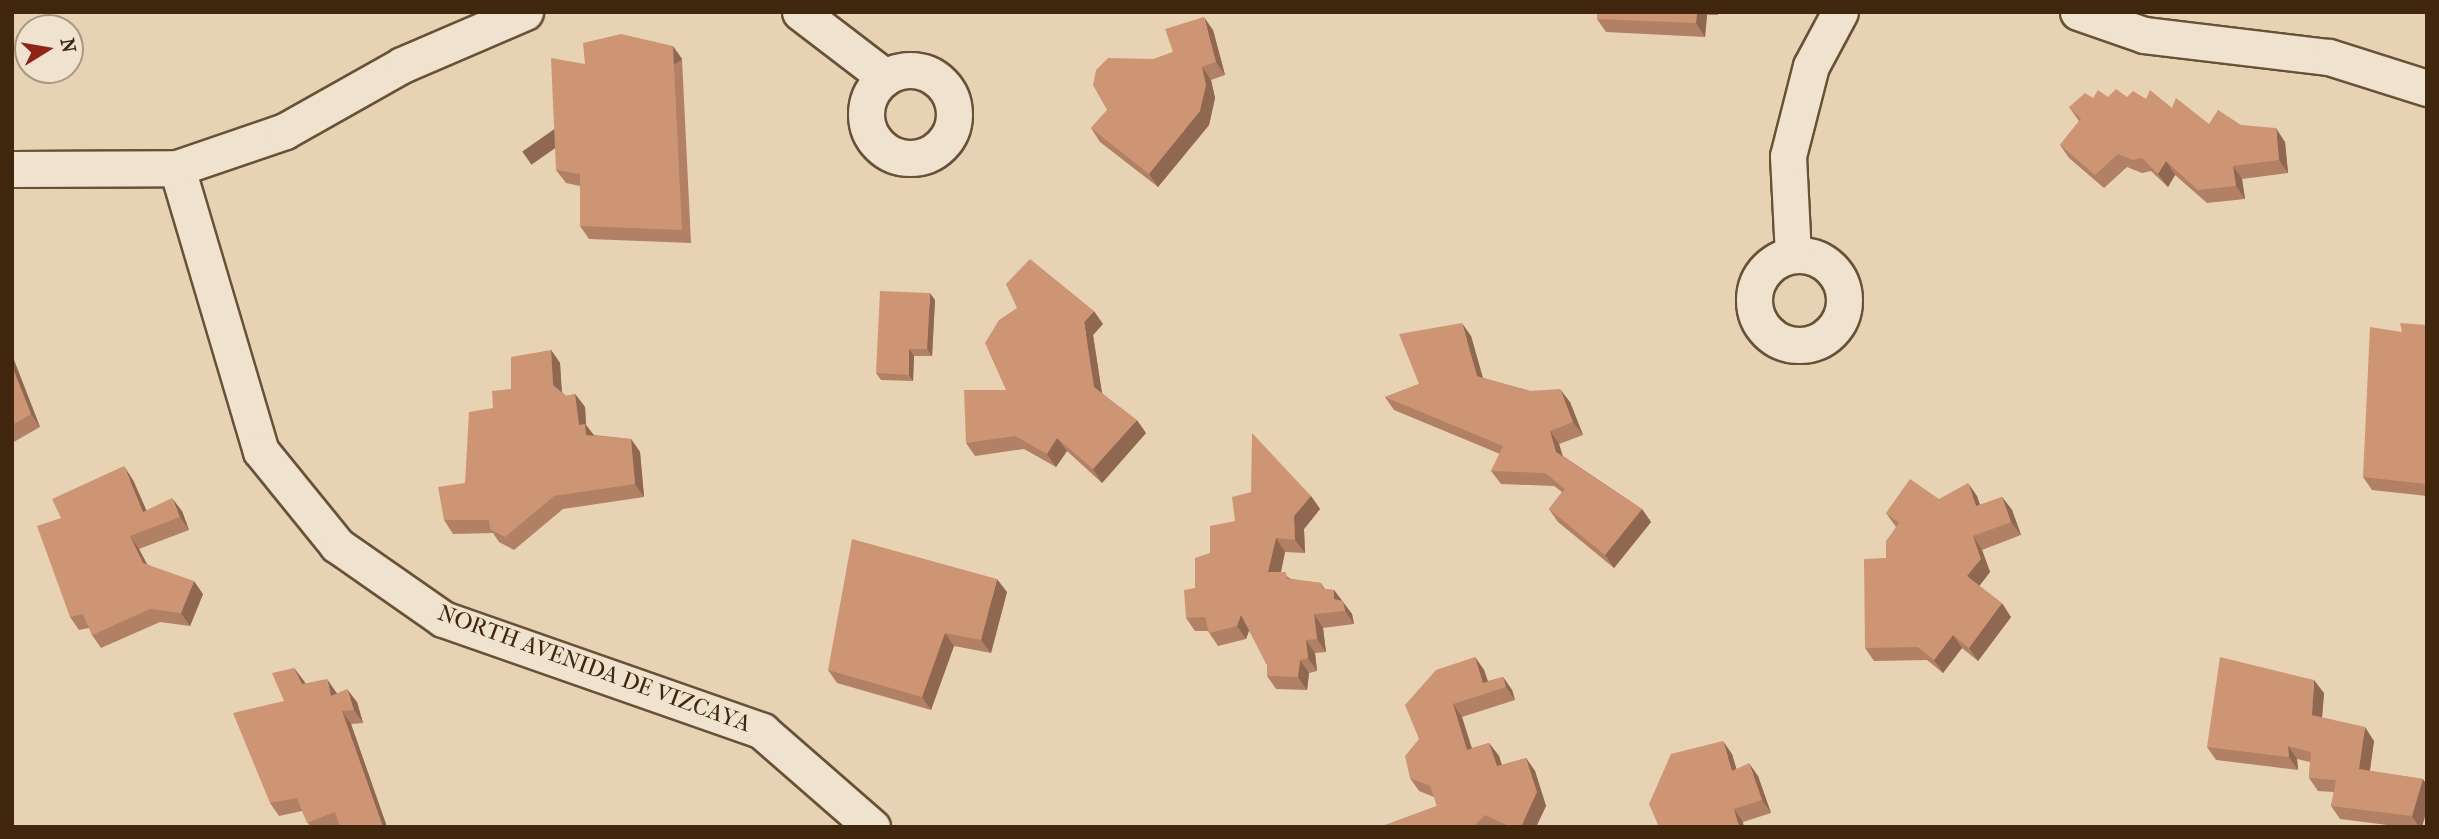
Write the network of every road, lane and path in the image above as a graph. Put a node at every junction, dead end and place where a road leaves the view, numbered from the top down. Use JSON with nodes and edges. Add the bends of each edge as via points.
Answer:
{"nodes":[{"id":1,"x":525,"y":12,"type":"edge"},
{"id":2,"x":800,"y":12,"type":"edge"},
{"id":3,"x":1840,"y":12,"type":"edge"},
{"id":4,"x":2078,"y":12,"type":"edge"},
{"id":5,"x":884,"y":78,"type":"dead end"},
{"id":6,"x":2427,"y":88,"type":"edge"},
{"id":7,"x":177,"y":168,"type":"junction"},
{"id":8,"x":12,"y":169,"type":"edge"},
{"id":9,"x":1793,"y":255,"type":"dead end"},
{"id":10,"x":872,"y":827,"type":"edge"}],
"edges":[{"from":1,"to":7,"type":"street","via":[[402,65],[285,131]]},
{"from":2,"to":5,"type":"street"},
{"from":3,"to":9,"type":"street","via":[[1811,66],[1788,156]]},
{"from":4,"to":6,"type":"street","via":[[2144,35],[2329,57]]},
{"from":7,"to":8,"type":"street"},
{"from":7,"to":10,"type":"street","name":"NORTH AVENIDA DE VIZCAYA","via":[[261,451],[337,545],[443,619],[762,730]]}]}
